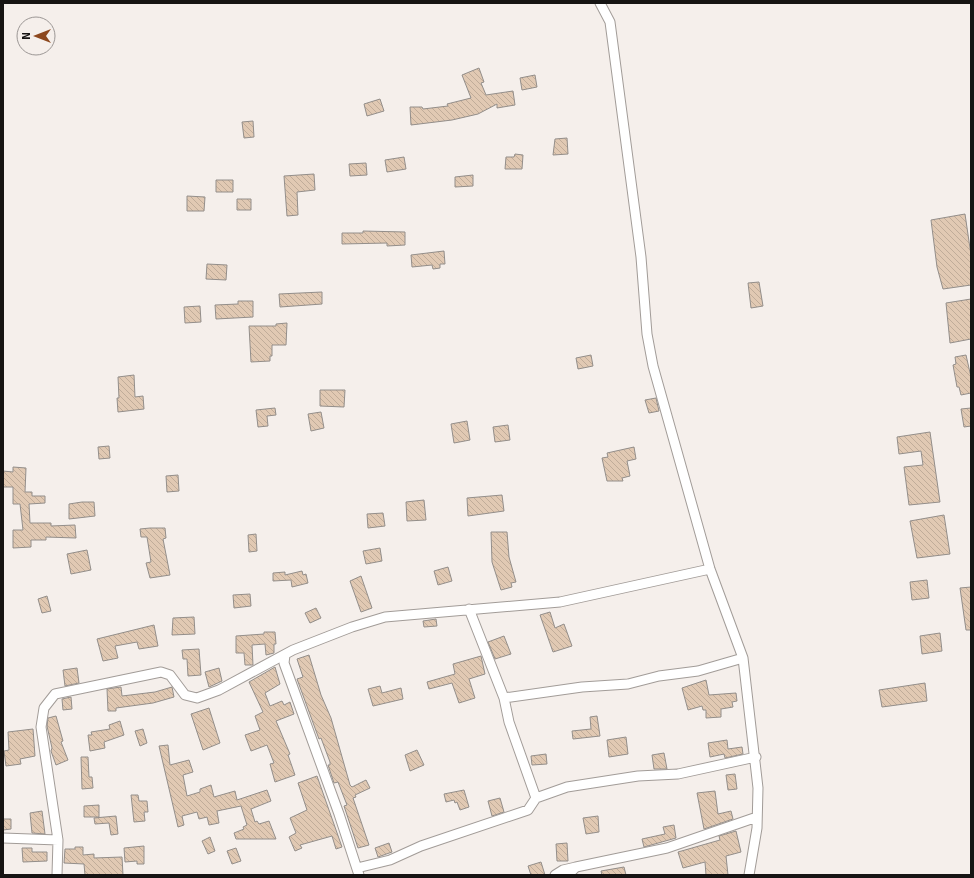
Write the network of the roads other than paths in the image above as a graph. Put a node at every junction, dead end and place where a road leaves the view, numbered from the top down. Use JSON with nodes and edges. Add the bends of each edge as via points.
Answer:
{"nodes":[{"id":1,"x":600,"y":3,"type":"edge"},
{"id":2,"x":710,"y":569,"type":"junction"},
{"id":3,"x":470,"y":609,"type":"junction"},
{"id":4,"x":285,"y":655,"type":"junction"},
{"id":5,"x":743,"y":658,"type":"junction"},
{"id":6,"x":504,"y":698,"type":"junction"},
{"id":7,"x":756,"y":757,"type":"junction"},
{"id":8,"x":536,"y":798,"type":"junction"},
{"id":9,"x":757,"y":817,"type":"junction"},
{"id":10,"x":3,"y":838,"type":"edge"},
{"id":11,"x":58,"y":840,"type":"junction"},
{"id":12,"x":576,"y":867,"type":"junction"},
{"id":13,"x":358,"y":872,"type":"edge"},
{"id":14,"x":57,"y":875,"type":"edge"},
{"id":15,"x":555,"y":875,"type":"edge"},
{"id":16,"x":568,"y":875,"type":"edge"},
{"id":17,"x":749,"y":875,"type":"edge"}],
"edges":[{"from":1,"to":2,"type":"street","via":[[610,22],[653,366]]},
{"from":2,"to":3,"type":"street","via":[[560,602]]},
{"from":2,"to":5,"type":"street"},
{"from":3,"to":4,"type":"street","via":[[385,617],[352,627]]},
{"from":3,"to":6,"type":"street"},
{"from":4,"to":11,"type":"street","via":[[219,690],[197,698],[185,695],[170,675],[161,672],[55,694],[44,708],[41,727]]},
{"from":4,"to":13,"type":"street","via":[[284,663]]},
{"from":5,"to":6,"type":"street","via":[[698,671],[659,676],[628,684],[582,687]]},
{"from":5,"to":7,"type":"street"},
{"from":6,"to":8,"type":"street","via":[[509,722]]},
{"from":7,"to":8,"type":"street","via":[[678,774],[638,776],[567,787]]},
{"from":7,"to":9,"type":"street"},
{"from":8,"to":13,"type":"street","via":[[528,810],[420,846]]},
{"from":9,"to":12,"type":"street","via":[[667,848]]},
{"from":9,"to":17,"type":"street"},
{"from":10,"to":11,"type":"street"},
{"from":11,"to":14,"type":"street"},
{"from":12,"to":15,"type":"street"},
{"from":12,"to":16,"type":"street"}]}
